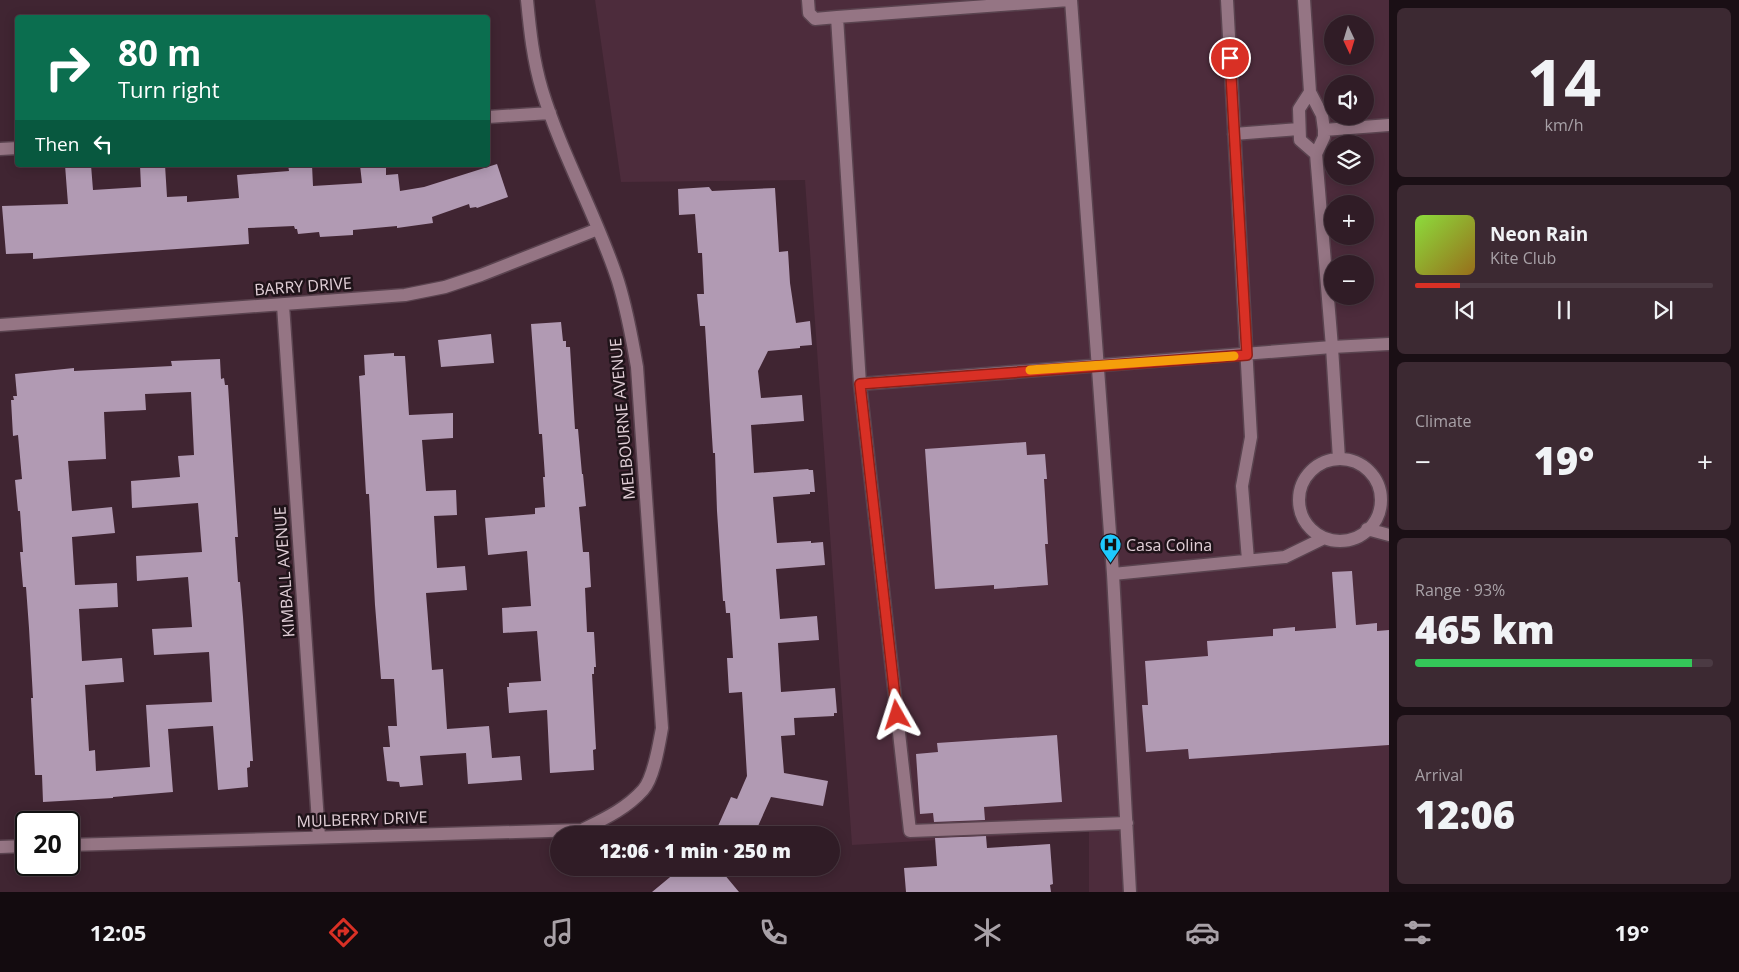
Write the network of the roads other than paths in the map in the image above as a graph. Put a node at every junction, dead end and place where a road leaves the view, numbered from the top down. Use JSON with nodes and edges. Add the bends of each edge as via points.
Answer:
{"nodes":[{"id":1,"x":527,"y":0,"type":"edge"},
{"id":2,"x":808,"y":0,"type":"edge"},
{"id":3,"x":1070,"y":0,"type":"edge"},
{"id":4,"x":1227,"y":0,"type":"edge"},
{"id":5,"x":1304,"y":0,"type":"edge"},
{"id":6,"x":837,"y":17,"type":"junction"},
{"id":7,"x":1310,"y":92,"type":"junction"},
{"id":8,"x":550,"y":113,"type":"junction"},
{"id":9,"x":490,"y":117,"type":"edge"},
{"id":10,"x":1389,"y":125,"type":"edge"},
{"id":11,"x":1299,"y":129,"type":"junction"},
{"id":12,"x":1324,"y":130,"type":"junction"},
{"id":13,"x":1234,"y":134,"type":"junction"},
{"id":14,"x":15,"y":148,"type":"edge"},
{"id":15,"x":0,"y":149,"type":"edge"},
{"id":16,"x":1316,"y":154,"type":"junction"},
{"id":17,"x":598,"y":228,"type":"junction"},
{"id":18,"x":283,"y":305,"type":"junction"},
{"id":19,"x":0,"y":325,"type":"edge"},
{"id":20,"x":1389,"y":344,"type":"edge"},
{"id":21,"x":1332,"y":347,"type":"junction"},
{"id":22,"x":1247,"y":355,"type":"junction"},
{"id":23,"x":1098,"y":365,"type":"junction"},
{"id":24,"x":860,"y":384,"type":"junction"},
{"id":25,"x":1339,"y":459,"type":"junction"},
{"id":26,"x":1367,"y":529,"type":"junction"},
{"id":27,"x":1389,"y":535,"type":"edge"},
{"id":28,"x":1324,"y":538,"type":"junction"},
{"id":29,"x":1248,"y":560,"type":"junction"},
{"id":30,"x":1113,"y":574,"type":"junction"},
{"id":31,"x":644,"y":789,"type":"joint"},
{"id":32,"x":1127,"y":823,"type":"junction"},
{"id":33,"x":318,"y":837,"type":"junction"},
{"id":34,"x":80,"y":845,"type":"edge"},
{"id":35,"x":15,"y":846,"type":"edge"},
{"id":36,"x":0,"y":847,"type":"edge"},
{"id":37,"x":1130,"y":892,"type":"edge"}],
"edges":[{"from":1,"to":8,"type":"street","name":"MELBOURNE AVENUE","via":[[532,46]]},
{"from":2,"to":6,"type":"street","via":[[809,13],[815,19]]},
{"from":3,"to":6,"type":"street"},
{"from":3,"to":23,"type":"street"},
{"from":4,"to":13,"type":"street"},
{"from":5,"to":7,"type":"street"},
{"from":6,"to":24,"type":"street"},
{"from":7,"to":11,"type":"street","via":[[1299,109]]},
{"from":7,"to":12,"type":"street","via":[[1322,115]]},
{"from":8,"to":9,"type":"street"},
{"from":8,"to":17,"type":"street","name":"MELBOURNE AVENUE"},
{"from":10,"to":12,"type":"street"},
{"from":11,"to":13,"type":"street"},
{"from":11,"to":16,"type":"street","via":[[1300,140]]},
{"from":12,"to":16,"type":"street"},
{"from":13,"to":22,"type":"street"},
{"from":14,"to":15,"type":"street"},
{"from":16,"to":21,"type":"street"},
{"from":17,"to":18,"type":"street","name":"BARRY DRIVE","via":[[445,287],[406,295]]},
{"from":17,"to":31,"type":"street","name":"MELBOURNE AVENUE","via":[[630,321],[637,367],[662,728],[656,758]]},
{"from":18,"to":19,"type":"street","name":"BARRY DRIVE"},
{"from":18,"to":33,"type":"street","name":"KIMBALL AVENUE"},
{"from":20,"to":21,"type":"street"},
{"from":21,"to":22,"type":"street"},
{"from":21,"to":25,"type":"street"},
{"from":22,"to":23,"type":"street"},
{"from":22,"to":29,"type":"street","via":[[1251,436],[1242,486]]},
{"from":23,"to":24,"type":"street"},
{"from":23,"to":30,"type":"street"},
{"from":24,"to":32,"type":"street","via":[[910,832]]},
{"from":25,"to":26,"type":"street","via":[[1362,466],[1378,486],[1378,513]]},
{"from":25,"to":28,"type":"street","via":[[1312,470],[1299,494],[1304,520]]},
{"from":26,"to":27,"type":"street"},
{"from":26,"to":28,"type":"street","via":[[1351,539],[1337,541]]},
{"from":28,"to":29,"type":"street","via":[[1285,556]]},
{"from":29,"to":30,"type":"street"},
{"from":30,"to":32,"type":"street"},
{"from":31,"to":33,"type":"street","name":"MULBERRY DRIVE","via":[[616,813],[582,830]]},
{"from":32,"to":37,"type":"street"},
{"from":33,"to":34,"type":"street","name":"MULBERRY DRIVE"},
{"from":35,"to":36,"type":"street"}]}
